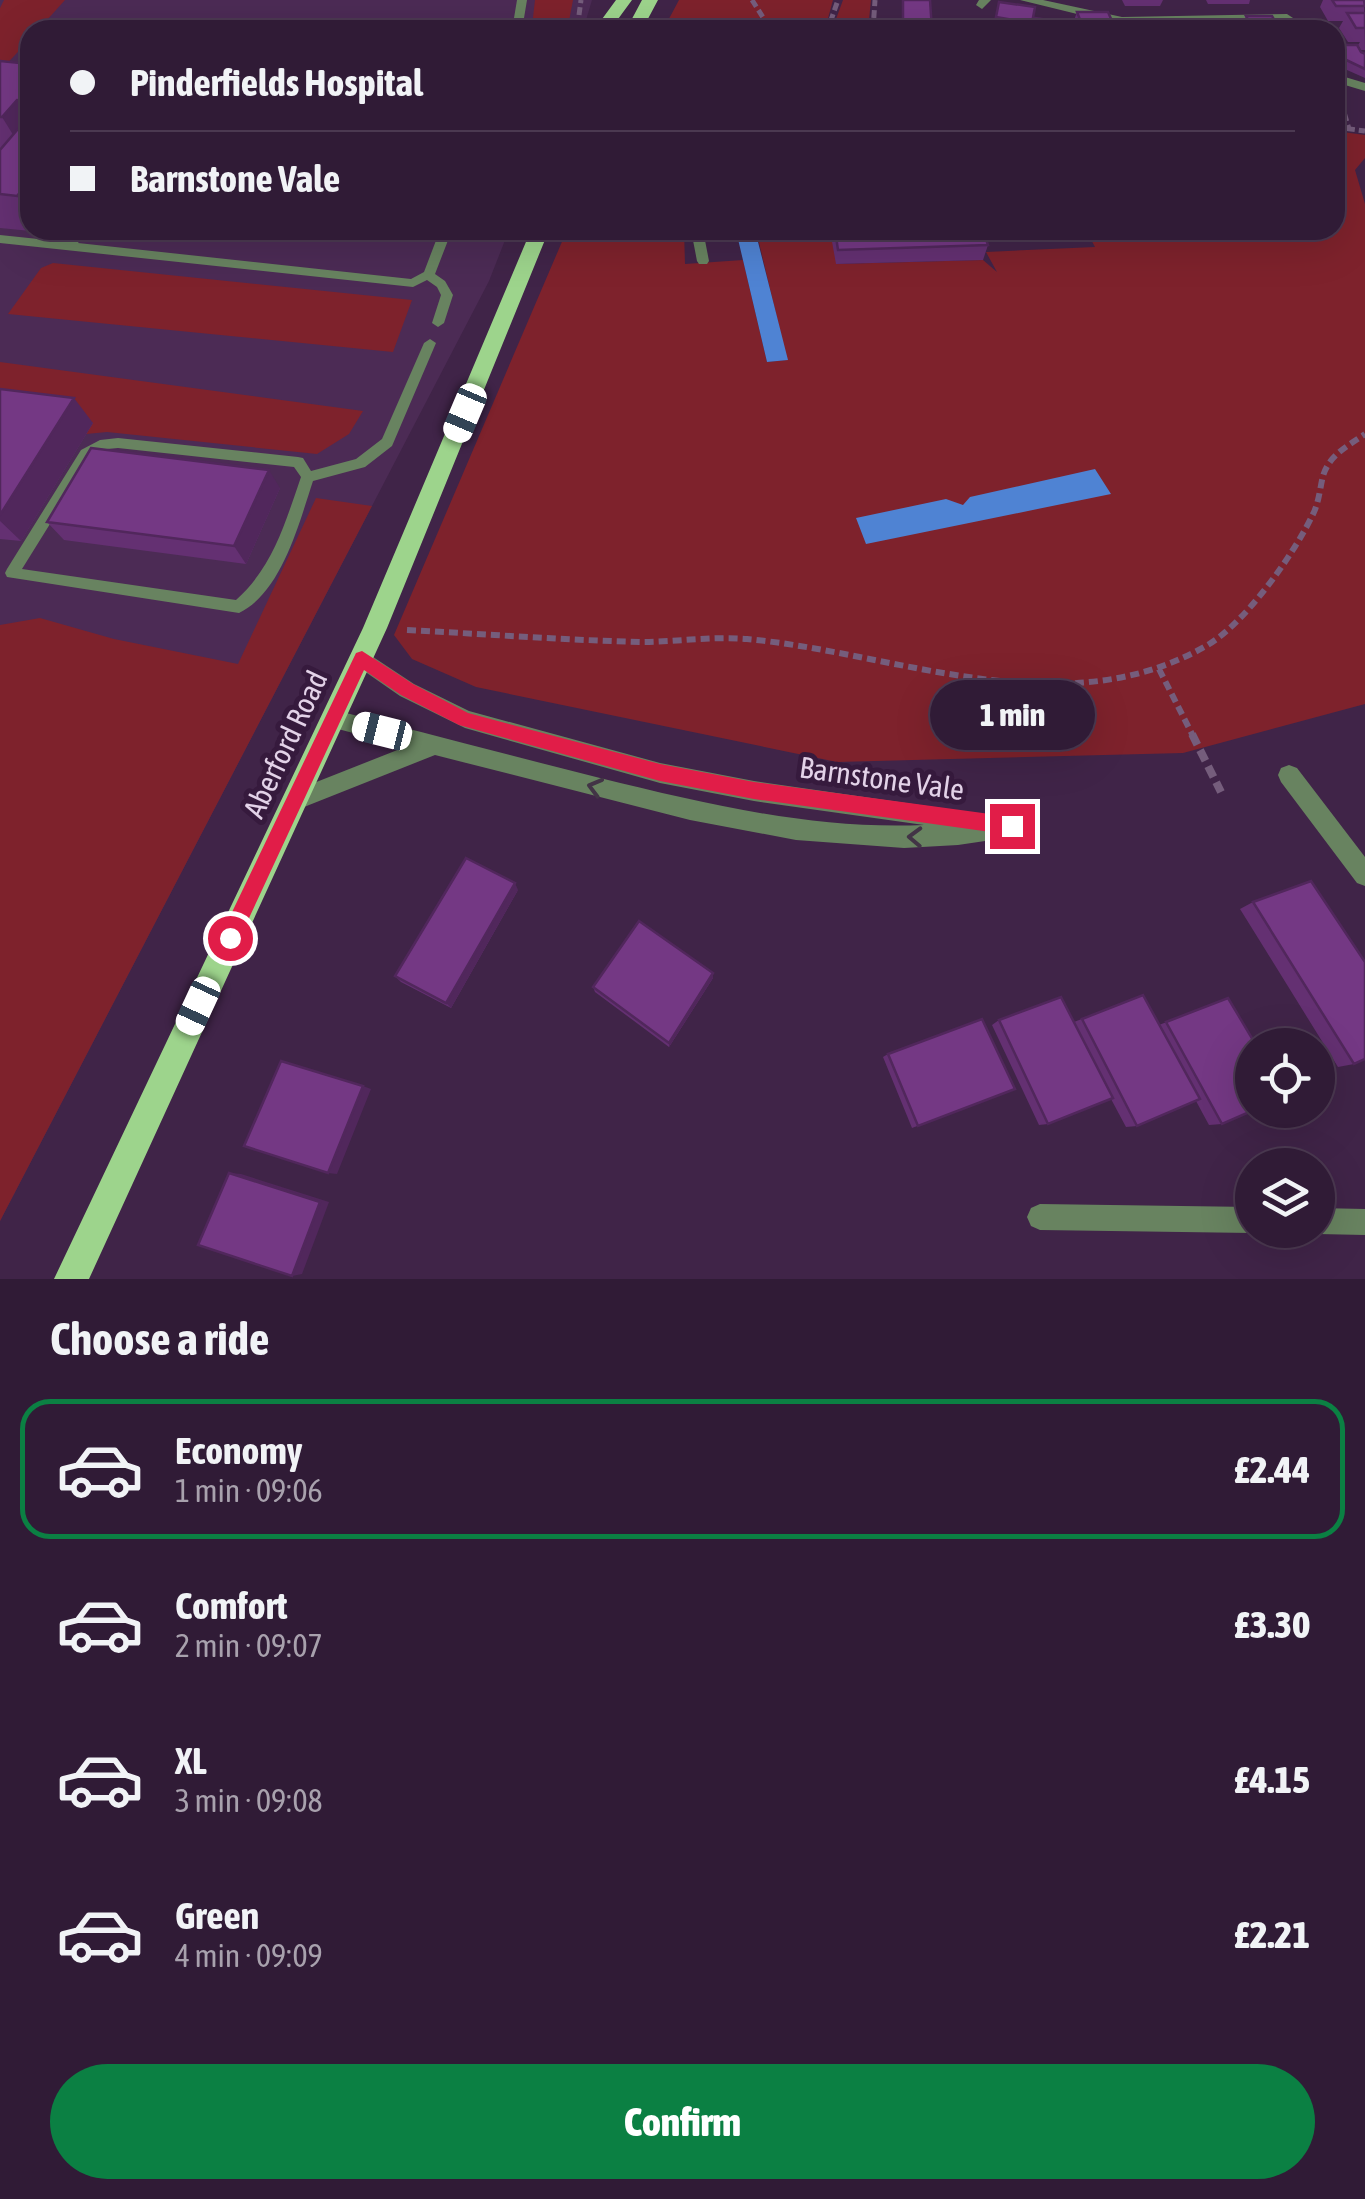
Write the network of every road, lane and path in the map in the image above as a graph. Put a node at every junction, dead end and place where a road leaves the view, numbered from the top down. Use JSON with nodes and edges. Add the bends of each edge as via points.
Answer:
{"nodes":[{"id":1,"x":1026,"y":0,"type":"edge"},
{"id":2,"x":1104,"y":20,"type":"edge"},
{"id":3,"x":0,"y":239,"type":"edge"},
{"id":4,"x":74,"y":240,"type":"edge"},
{"id":5,"x":442,"y":240,"type":"edge"},
{"id":6,"x":536,"y":240,"type":"edge"},
{"id":7,"x":700,"y":240,"type":"edge"},
{"id":8,"x":70,"y":246,"type":"junction"},
{"id":9,"x":703,"y":261,"type":"dead end"},
{"id":10,"x":428,"y":275,"type":"junction"},
{"id":11,"x":438,"y":323,"type":"dead end"},
{"id":12,"x":430,"y":343,"type":"dead end"},
{"id":13,"x":1365,"y":434,"type":"edge"},
{"id":14,"x":308,"y":477,"type":"junction"},
{"id":15,"x":6,"y":573,"type":"edge"},
{"id":16,"x":376,"y":628,"type":"junction"},
{"id":17,"x":362,"y":658,"type":"junction"},
{"id":18,"x":1159,"y":670,"type":"junction"},
{"id":19,"x":334,"y":719,"type":"junction"},
{"id":20,"x":435,"y":745,"type":"junction"},
{"id":21,"x":1289,"y":775,"type":"dead end"},
{"id":22,"x":1221,"y":792,"type":"dead end"},
{"id":23,"x":294,"y":801,"type":"junction"},
{"id":24,"x":1365,"y":875,"type":"edge"},
{"id":25,"x":1040,"y":1217,"type":"dead end"},
{"id":26,"x":1235,"y":1220,"type":"edge"},
{"id":27,"x":1335,"y":1221,"type":"edge"},
{"id":28,"x":1365,"y":1222,"type":"edge"},
{"id":29,"x":71,"y":1279,"type":"edge"}],
"edges":[{"from":1,"to":2,"type":"street"},
{"from":3,"to":8,"type":"lane"},
{"from":4,"to":8,"type":"lane"},
{"from":5,"to":10,"type":"lane"},
{"from":6,"to":16,"type":"main road","name":"Aberford Road"},
{"from":7,"to":9,"type":"lane"},
{"from":8,"to":10,"type":"lane","via":[[413,283]]},
{"from":10,"to":11,"type":"lane","via":[[447,294]]},
{"from":12,"to":14,"type":"lane","via":[[387,442],[360,463]]},
{"from":13,"to":18,"type":"path","via":[[1330,462],[1314,512],[1272,582],[1238,622]]},
{"from":14,"to":15,"type":"lane","via":[[298,462],[106,444],[86,454]]},
{"from":14,"to":15,"type":"lane","via":[[275,567],[239,606]]},
{"from":16,"to":17,"type":"main road","name":"Aberford Road"},
{"from":16,"to":18,"type":"path","via":[[665,642],[741,638],[1044,684]]},
{"from":17,"to":19,"type":"main road","name":"Aberford Road"},
{"from":17,"to":20,"type":"street","name":"Barnstone Vale","one_way":true,"via":[[465,720],[660,772],[1012,826],[932,838],[777,828]]},
{"from":18,"to":22,"type":"path"},
{"from":19,"to":20,"type":"street","name":"Barnstone Vale"},
{"from":19,"to":23,"type":"main road","name":"Aberford Road"},
{"from":20,"to":23,"type":"street"},
{"from":21,"to":24,"type":"street"},
{"from":23,"to":29,"type":"main road","name":"Aberford Road"},
{"from":25,"to":26,"type":"street"},
{"from":27,"to":28,"type":"street"}]}
